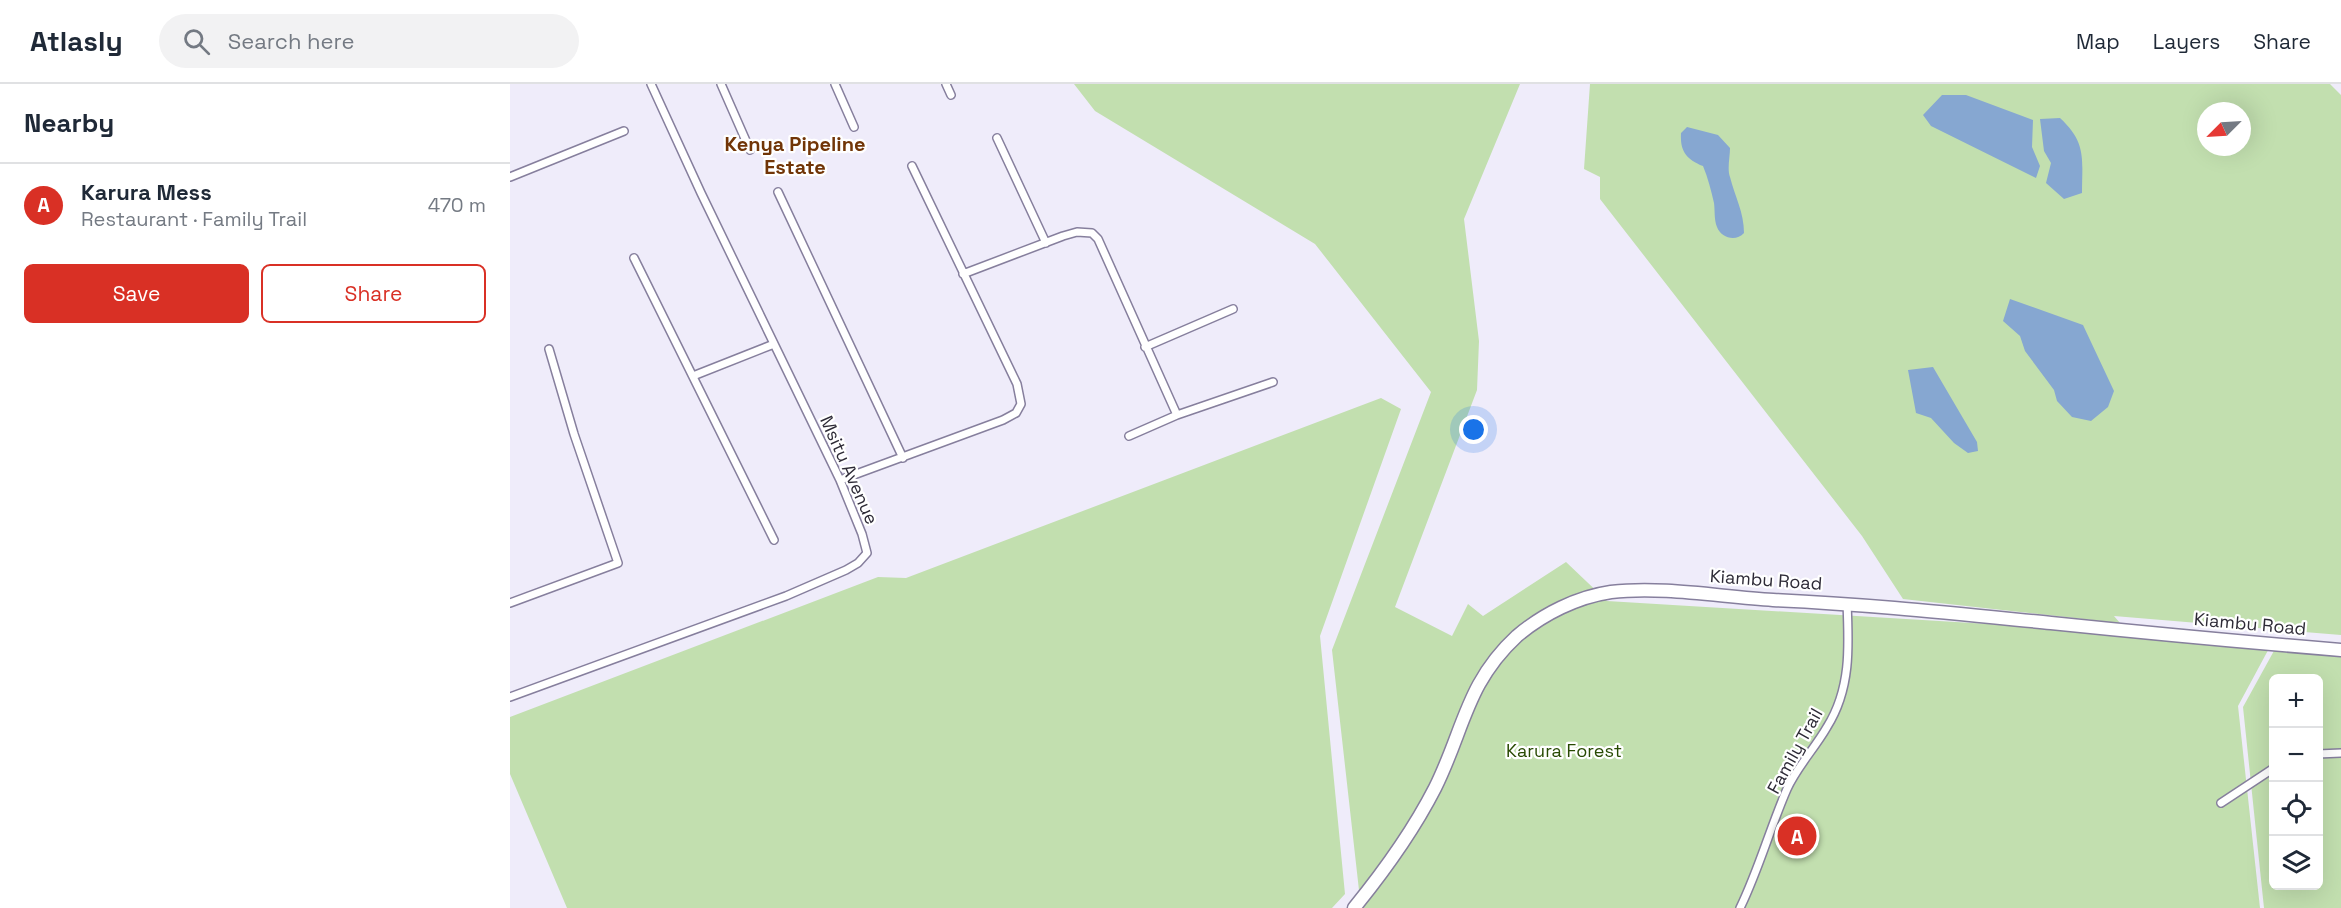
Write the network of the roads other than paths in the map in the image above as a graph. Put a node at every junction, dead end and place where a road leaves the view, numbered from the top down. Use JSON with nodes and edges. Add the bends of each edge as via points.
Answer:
{"nodes":[{"id":1,"x":651,"y":84,"type":"edge"},
{"id":2,"x":721,"y":84,"type":"edge"},
{"id":3,"x":835,"y":84,"type":"edge"},
{"id":4,"x":946,"y":84,"type":"edge"},
{"id":5,"x":951,"y":95,"type":"dead end"},
{"id":6,"x":854,"y":127,"type":"dead end"},
{"id":7,"x":624,"y":131,"type":"dead end"},
{"id":8,"x":997,"y":138,"type":"dead end"},
{"id":9,"x":750,"y":150,"type":"dead end"},
{"id":10,"x":912,"y":166,"type":"dead end"},
{"id":11,"x":510,"y":177,"type":"edge"},
{"id":12,"x":778,"y":192,"type":"dead end"},
{"id":13,"x":1046,"y":243,"type":"junction"},
{"id":14,"x":634,"y":258,"type":"dead end"},
{"id":15,"x":963,"y":274,"type":"junction"},
{"id":16,"x":1233,"y":309,"type":"dead end"},
{"id":17,"x":774,"y":344,"type":"junction"},
{"id":18,"x":1145,"y":347,"type":"junction"},
{"id":19,"x":549,"y":349,"type":"dead end"},
{"id":20,"x":693,"y":376,"type":"junction"},
{"id":21,"x":1273,"y":382,"type":"dead end"},
{"id":22,"x":1177,"y":415,"type":"junction"},
{"id":23,"x":1130,"y":436,"type":"dead end"},
{"id":24,"x":903,"y":458,"type":"junction"},
{"id":25,"x":840,"y":480,"type":"junction"},
{"id":26,"x":774,"y":540,"type":"dead end"},
{"id":27,"x":510,"y":603,"type":"edge"},
{"id":28,"x":1847,"y":603,"type":"junction"},
{"id":29,"x":2341,"y":650,"type":"edge"},
{"id":30,"x":510,"y":697,"type":"edge"},
{"id":31,"x":2341,"y":753,"type":"edge"},
{"id":32,"x":2323,"y":754,"type":"edge"},
{"id":33,"x":2269,"y":771,"type":"edge"},
{"id":34,"x":2221,"y":803,"type":"dead end"},
{"id":35,"x":1354,"y":908,"type":"edge"},
{"id":36,"x":1740,"y":908,"type":"edge"}],
"edges":[{"from":1,"to":17,"type":"street","name":"Msitu Avenue"},
{"from":2,"to":9,"type":"street"},
{"from":3,"to":6,"type":"street"},
{"from":4,"to":5,"type":"street"},
{"from":7,"to":11,"type":"street"},
{"from":8,"to":13,"type":"street"},
{"from":10,"to":15,"type":"street"},
{"from":12,"to":24,"type":"street"},
{"from":13,"to":15,"type":"street"},
{"from":13,"to":18,"type":"street","via":[[1077,232],[1092,233],[1098,239]]},
{"from":14,"to":20,"type":"street"},
{"from":15,"to":24,"type":"street","via":[[1017,384],[1021,404],[1016,413],[1003,420]]},
{"from":16,"to":18,"type":"street"},
{"from":17,"to":20,"type":"street"},
{"from":17,"to":25,"type":"street","name":"Msitu Avenue"},
{"from":18,"to":22,"type":"street"},
{"from":19,"to":27,"type":"street","via":[[618,563]]},
{"from":20,"to":26,"type":"street"},
{"from":21,"to":22,"type":"street"},
{"from":22,"to":23,"type":"street"},
{"from":24,"to":25,"type":"street"},
{"from":25,"to":30,"type":"street","name":"Msitu Avenue","via":[[867,549],[858,563],[786,596]]},
{"from":28,"to":29,"type":"highway","name":"Kiambu Road"},
{"from":28,"to":35,"type":"highway","name":"Kiambu Road","via":[[1614,592],[1595,595],[1546,615],[1493,661],[1476,687],[1414,827]]},
{"from":28,"to":36,"type":"street","name":"Family Trail","via":[[1849,663],[1844,688],[1829,725],[1789,786]]},
{"from":31,"to":32,"type":"street"},
{"from":33,"to":34,"type":"street"}]}
